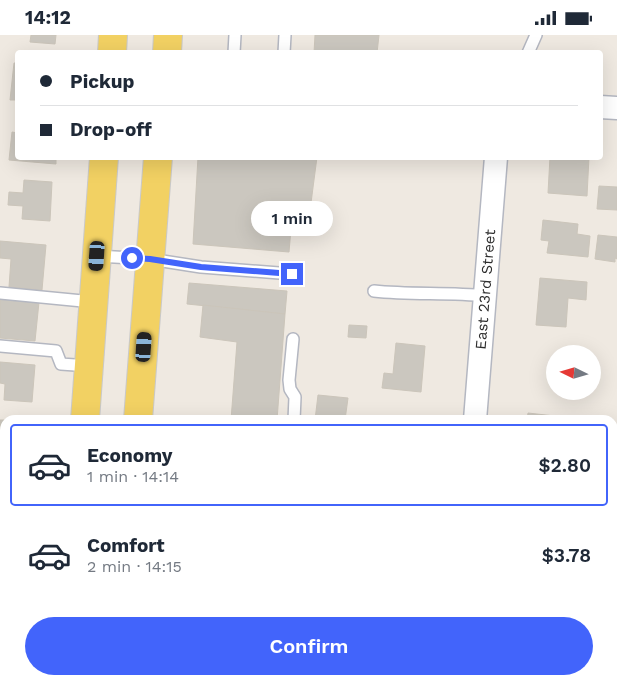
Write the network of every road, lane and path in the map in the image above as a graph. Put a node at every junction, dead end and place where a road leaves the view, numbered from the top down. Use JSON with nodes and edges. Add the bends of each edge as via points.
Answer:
{"nodes":[{"id":1,"x":114,"y":35,"type":"edge"},
{"id":2,"x":168,"y":35,"type":"edge"},
{"id":3,"x":236,"y":35,"type":"edge"},
{"id":4,"x":285,"y":35,"type":"edge"},
{"id":5,"x":536,"y":35,"type":"edge"},
{"id":6,"x":112,"y":50,"type":"edge"},
{"id":7,"x":166,"y":50,"type":"edge"},
{"id":8,"x":234,"y":50,"type":"edge"},
{"id":9,"x":284,"y":50,"type":"edge"},
{"id":10,"x":529,"y":50,"type":"edge"},
{"id":11,"x":603,"y":107,"type":"edge"},
{"id":12,"x":617,"y":108,"type":"edge"},
{"id":13,"x":104,"y":160,"type":"edge"},
{"id":14,"x":158,"y":160,"type":"edge"},
{"id":15,"x":496,"y":160,"type":"edge"},
{"id":16,"x":97,"y":256,"type":"junction"},
{"id":17,"x":150,"y":259,"type":"junction"},
{"id":18,"x":292,"y":274,"type":"dead end"},
{"id":19,"x":374,"y":291,"type":"dead end"},
{"id":20,"x":0,"y":293,"type":"edge"},
{"id":21,"x":486,"y":296,"type":"junction"},
{"id":22,"x":93,"y":302,"type":"junction"},
{"id":23,"x":293,"y":339,"type":"dead end"},
{"id":24,"x":0,"y":346,"type":"edge"},
{"id":25,"x":89,"y":366,"type":"junction"},
{"id":26,"x":85,"y":415,"type":"edge"},
{"id":27,"x":138,"y":415,"type":"edge"},
{"id":28,"x":294,"y":415,"type":"edge"},
{"id":29,"x":475,"y":415,"type":"edge"}],
"edges":[{"from":1,"to":6,"type":"main road"},
{"from":2,"to":7,"type":"main road"},
{"from":3,"to":8,"type":"lane"},
{"from":4,"to":9,"type":"lane"},
{"from":5,"to":10,"type":"lane"},
{"from":11,"to":12,"type":"street"},
{"from":13,"to":16,"type":"main road"},
{"from":14,"to":17,"type":"main road"},
{"from":15,"to":21,"type":"street","name":"East 23rd Street"},
{"from":16,"to":17,"type":"lane"},
{"from":16,"to":22,"type":"main road"},
{"from":17,"to":18,"type":"lane","via":[[201,267]]},
{"from":17,"to":27,"type":"main road"},
{"from":19,"to":21,"type":"lane"},
{"from":20,"to":22,"type":"lane"},
{"from":21,"to":29,"type":"street","name":"East 23rd Street"},
{"from":22,"to":25,"type":"main road"},
{"from":23,"to":28,"type":"lane","via":[[289,380],[295,397]]},
{"from":24,"to":25,"type":"lane","via":[[56,351],[61,364]]},
{"from":25,"to":26,"type":"main road"}]}
